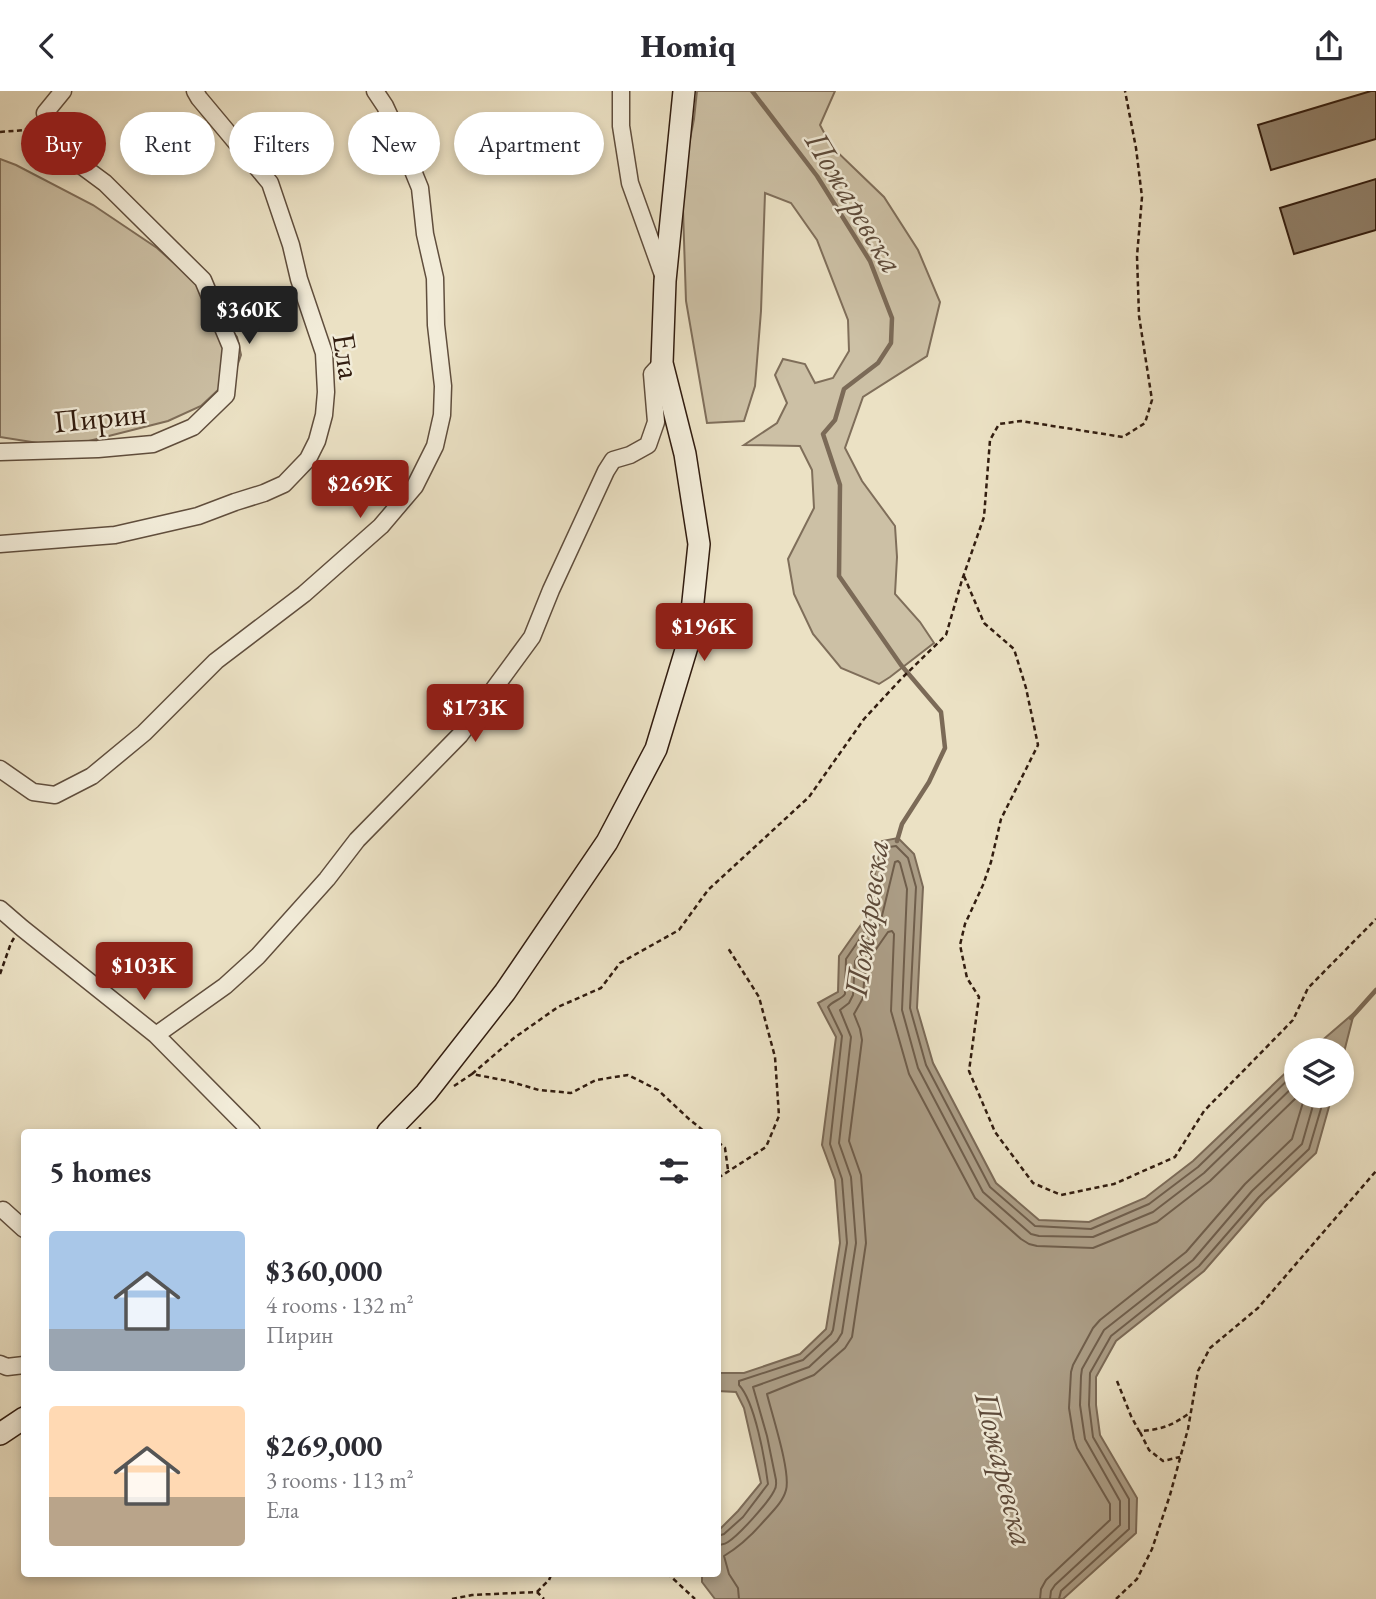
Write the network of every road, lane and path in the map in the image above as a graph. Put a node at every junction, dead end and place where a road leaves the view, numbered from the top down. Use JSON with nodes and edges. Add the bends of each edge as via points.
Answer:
{"nodes":[{"id":1,"x":63,"y":91,"type":"edge"},
{"id":2,"x":195,"y":91,"type":"edge"},
{"id":3,"x":375,"y":91,"type":"edge"},
{"id":4,"x":621,"y":91,"type":"edge"},
{"id":5,"x":684,"y":91,"type":"edge"},
{"id":6,"x":1125,"y":91,"type":"edge"},
{"id":7,"x":46,"y":112,"type":"edge"},
{"id":8,"x":21,"y":130,"type":"edge"},
{"id":9,"x":0,"y":132,"type":"edge"},
{"id":10,"x":94,"y":175,"type":"edge"},
{"id":11,"x":665,"y":281,"type":"junction"},
{"id":12,"x":662,"y":363,"type":"junction"},
{"id":13,"x":0,"y":452,"type":"edge"},
{"id":14,"x":0,"y":544,"type":"edge"},
{"id":15,"x":964,"y":576,"type":"junction"},
{"id":16,"x":0,"y":769,"type":"edge"},
{"id":17,"x":0,"y":909,"type":"edge"},
{"id":18,"x":1376,"y":919,"type":"edge"},
{"id":19,"x":22,"y":928,"type":"junction"},
{"id":20,"x":728,"y":948,"type":"dead end"},
{"id":21,"x":0,"y":974,"type":"edge"},
{"id":22,"x":156,"y":1035,"type":"junction"},
{"id":23,"x":472,"y":1074,"type":"junction"},
{"id":24,"x":447,"y":1091,"type":"dead end"},
{"id":25,"x":426,"y":1117,"type":"dead end"},
{"id":26,"x":250,"y":1129,"type":"edge"},
{"id":27,"x":391,"y":1129,"type":"edge"},
{"id":28,"x":420,"y":1129,"type":"edge"},
{"id":29,"x":701,"y":1129,"type":"edge"},
{"id":30,"x":721,"y":1145,"type":"edge"},
{"id":31,"x":728,"y":1170,"type":"junction"},
{"id":32,"x":1376,"y":1171,"type":"edge"},
{"id":33,"x":721,"y":1176,"type":"edge"},
{"id":34,"x":3,"y":1210,"type":"dead end"},
{"id":35,"x":21,"y":1226,"type":"edge"},
{"id":36,"x":0,"y":1364,"type":"edge"},
{"id":37,"x":21,"y":1365,"type":"edge"},
{"id":38,"x":1117,"y":1381,"type":"dead end"},
{"id":39,"x":1191,"y":1412,"type":"junction"},
{"id":40,"x":21,"y":1420,"type":"edge"},
{"id":41,"x":1139,"y":1431,"type":"junction"},
{"id":42,"x":0,"y":1434,"type":"edge"},
{"id":43,"x":1180,"y":1457,"type":"junction"},
{"id":44,"x":550,"y":1577,"type":"edge"},
{"id":45,"x":671,"y":1577,"type":"edge"},
{"id":46,"x":537,"y":1592,"type":"junction"},
{"id":47,"x":452,"y":1599,"type":"edge"},
{"id":48,"x":544,"y":1599,"type":"edge"},
{"id":49,"x":695,"y":1599,"type":"edge"},
{"id":50,"x":1116,"y":1599,"type":"edge"}],
"edges":[{"from":1,"to":7,"type":"street"},
{"from":2,"to":14,"type":"street","name":"Ела","via":[[270,183],[324,353],[326,392],[317,441],[308,459],[284,484],[198,516],[114,535]]},
{"from":3,"to":16,"type":"street","via":[[420,188],[435,278],[442,415],[435,446],[415,486],[381,526],[304,594],[216,661],[144,733],[92,776],[55,795],[33,792]]},
{"from":4,"to":11,"type":"street","via":[[630,183]]},
{"from":5,"to":11,"type":"street"},
{"from":6,"to":15,"type":"path","via":[[1143,197],[1137,256],[1139,316],[1152,400],[1145,423],[1123,437],[1021,421],[999,424],[990,440],[984,517]]},
{"from":8,"to":9,"type":"path"},
{"from":10,"to":13,"type":"street","name":"Пирин","via":[[203,280],[231,347],[226,395],[193,427],[153,444]]},
{"from":11,"to":12,"type":"street"},
{"from":12,"to":22,"type":"street","via":[[652,374],[656,422],[648,445],[613,460],[532,637],[460,735],[357,840],[258,956],[225,986]]},
{"from":12,"to":27,"type":"street","via":[[685,454],[699,544],[689,640],[656,748],[607,842],[505,992],[426,1093]]},
{"from":15,"to":18,"type":"path","via":[[984,623],[1014,649],[1038,745],[1001,819],[991,862],[960,945],[967,978],[979,997],[970,1071],[995,1132],[1033,1183],[1061,1195],[1114,1184],[1175,1157],[1204,1111],[1293,1020],[1308,988]]},
{"from":15,"to":23,"type":"path","via":[[946,635],[864,719],[809,797],[708,890],[678,930],[620,963],[601,988],[558,1007]]},
{"from":17,"to":19,"type":"street"},
{"from":19,"to":21,"type":"path"},
{"from":19,"to":22,"type":"street"},
{"from":20,"to":31,"type":"path","via":[[759,997],[775,1057],[779,1116],[766,1147]]},
{"from":22,"to":26,"type":"street"},
{"from":23,"to":24,"type":"path"},
{"from":23,"to":29,"type":"path","via":[[571,1093],[596,1080],[628,1075],[658,1090]]},
{"from":25,"to":28,"type":"path"},
{"from":30,"to":31,"type":"path"},
{"from":31,"to":33,"type":"path"},
{"from":32,"to":39,"type":"path","via":[[1258,1308],[1210,1348],[1198,1371]]},
{"from":34,"to":35,"type":"street"},
{"from":36,"to":37,"type":"street"},
{"from":38,"to":41,"type":"path"},
{"from":39,"to":41,"type":"path","via":[[1173,1425]]},
{"from":39,"to":43,"type":"path"},
{"from":40,"to":42,"type":"street"},
{"from":41,"to":43,"type":"path","via":[[1149,1450],[1163,1461]]},
{"from":43,"to":50,"type":"path","via":[[1152,1549],[1137,1579]]},
{"from":44,"to":46,"type":"path"},
{"from":45,"to":49,"type":"path"},
{"from":46,"to":47,"type":"path"},
{"from":46,"to":48,"type":"path"}]}
